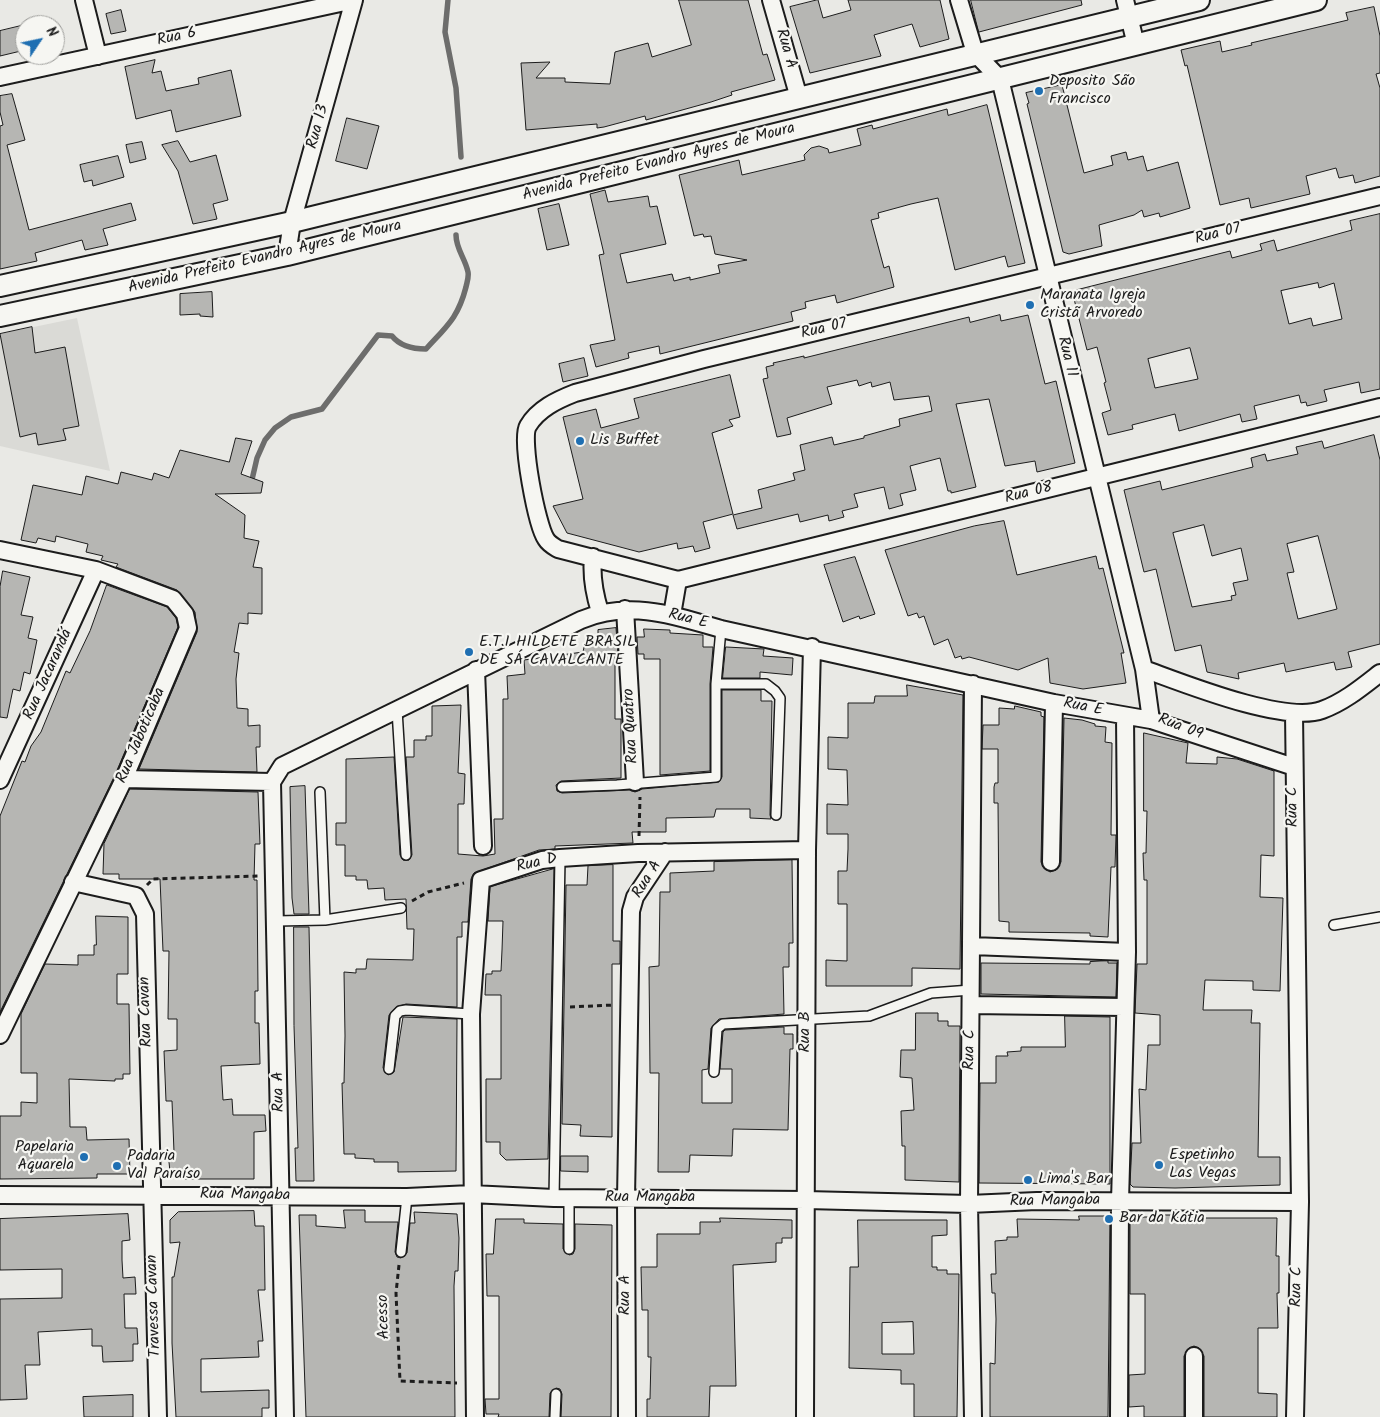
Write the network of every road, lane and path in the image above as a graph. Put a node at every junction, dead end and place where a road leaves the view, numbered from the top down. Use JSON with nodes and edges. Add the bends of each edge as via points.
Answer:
{"nodes":[{"id":1,"x":84,"y":0,"type":"edge"},
{"id":2,"x":354,"y":0,"type":"edge"},
{"id":3,"x":771,"y":0,"type":"edge"},
{"id":4,"x":959,"y":0,"type":"edge"},
{"id":5,"x":1199,"y":0,"type":"edge"},
{"id":6,"x":1316,"y":0,"type":"edge"},
{"id":7,"x":1288,"y":3,"type":"edge"},
{"id":8,"x":1127,"y":8,"type":"edge"},
{"id":9,"x":1136,"y":45,"type":"junction"},
{"id":10,"x":975,"y":54,"type":"junction"},
{"id":11,"x":98,"y":56,"type":"junction"},
{"id":12,"x":0,"y":77,"type":"edge"},
{"id":13,"x":1000,"y":79,"type":"junction"},
{"id":14,"x":799,"y":98,"type":"junction"},
{"id":15,"x":1380,"y":196,"type":"edge"},
{"id":16,"x":328,"y":214,"type":"junction"},
{"id":17,"x":292,"y":222,"type":"junction"},
{"id":18,"x":334,"y":244,"type":"junction"},
{"id":19,"x":286,"y":255,"type":"junction"},
{"id":20,"x":1046,"y":277,"type":"junction"},
{"id":21,"x":0,"y":286,"type":"edge"},
{"id":22,"x":0,"y":316,"type":"edge"},
{"id":23,"x":1380,"y":407,"type":"edge"},
{"id":24,"x":1096,"y":477,"type":"junction"},
{"id":25,"x":0,"y":550,"type":"edge"},
{"id":26,"x":593,"y":557,"type":"junction"},
{"id":27,"x":96,"y":570,"type":"junction"},
{"id":28,"x":678,"y":580,"type":"junction"},
{"id":29,"x":625,"y":609,"type":"junction"},
{"id":30,"x":600,"y":612,"type":"junction"},
{"id":31,"x":672,"y":615,"type":"junction"},
{"id":32,"x":722,"y":629,"type":"junction"},
{"id":33,"x":812,"y":647,"type":"junction"},
{"id":34,"x":1144,"y":669,"type":"junction"},
{"id":35,"x":476,"y":670,"type":"junction"},
{"id":36,"x":1380,"y":673,"type":"edge"},
{"id":37,"x":716,"y":684,"type":"junction"},
{"id":38,"x":973,"y":684,"type":"junction"},
{"id":39,"x":1054,"y":703,"type":"junction"},
{"id":40,"x":397,"y":710,"type":"junction"},
{"id":41,"x":1294,"y":712,"type":"junction"},
{"id":42,"x":1125,"y":716,"type":"junction"},
{"id":43,"x":1152,"y":720,"type":"junction"},
{"id":44,"x":1294,"y":767,"type":"junction"},
{"id":45,"x":275,"y":776,"type":"junction"},
{"id":46,"x":124,"y":779,"type":"junction"},
{"id":47,"x":0,"y":780,"type":"edge"},
{"id":48,"x":635,"y":782,"type":"junction"},
{"id":49,"x":562,"y":787,"type":"dead end"},
{"id":50,"x":320,"y":792,"type":"dead end"},
{"id":51,"x":640,"y":811,"type":"dead end"},
{"id":52,"x":776,"y":816,"type":"dead end"},
{"id":53,"x":483,"y":846,"type":"dead end"},
{"id":54,"x":807,"y":850,"type":"junction"},
{"id":55,"x":665,"y":852,"type":"junction"},
{"id":56,"x":638,"y":853,"type":"junction"},
{"id":57,"x":406,"y":855,"type":"dead end"},
{"id":58,"x":560,"y":858,"type":"junction"},
{"id":59,"x":1051,"y":862,"type":"dead end"},
{"id":60,"x":275,"y":875,"type":"junction"},
{"id":61,"x":481,"y":880,"type":"junction"},
{"id":62,"x":73,"y":882,"type":"junction"},
{"id":63,"x":136,"y":896,"type":"junction"},
{"id":64,"x":401,"y":908,"type":"joint"},
{"id":65,"x":1380,"y":917,"type":"edge"},
{"id":66,"x":325,"y":920,"type":"junction"},
{"id":67,"x":276,"y":921,"type":"junction"},
{"id":68,"x":1334,"y":925,"type":"dead end"},
{"id":69,"x":972,"y":946,"type":"junction"},
{"id":70,"x":1126,"y":952,"type":"junction"},
{"id":71,"x":971,"y":998,"type":"junction"},
{"id":72,"x":629,"y":1004,"type":"junction"},
{"id":73,"x":558,"y":1007,"type":"junction"},
{"id":74,"x":1124,"y":1007,"type":"junction"},
{"id":75,"x":471,"y":1014,"type":"junction"},
{"id":76,"x":805,"y":1021,"type":"junction"},
{"id":77,"x":0,"y":1035,"type":"edge"},
{"id":78,"x":389,"y":1069,"type":"dead end"},
{"id":79,"x":714,"y":1072,"type":"dead end"},
{"id":80,"x":471,"y":1194,"type":"junction"},
{"id":81,"x":0,"y":1195,"type":"edge"},
{"id":82,"x":152,"y":1195,"type":"junction"},
{"id":83,"x":282,"y":1196,"type":"junction"},
{"id":84,"x":407,"y":1197,"type":"junction"},
{"id":85,"x":562,"y":1198,"type":"junction"},
{"id":86,"x":626,"y":1198,"type":"junction"},
{"id":87,"x":806,"y":1200,"type":"junction"},
{"id":88,"x":1120,"y":1201,"type":"junction"},
{"id":89,"x":1300,"y":1202,"type":"junction"},
{"id":90,"x":969,"y":1204,"type":"junction"},
{"id":91,"x":569,"y":1249,"type":"dead end"},
{"id":92,"x":401,"y":1252,"type":"joint"},
{"id":93,"x":1194,"y":1356,"type":"dead end"},
{"id":94,"x":475,"y":1384,"type":"junction"},
{"id":95,"x":556,"y":1394,"type":"dead end"},
{"id":96,"x":158,"y":1417,"type":"edge"},
{"id":97,"x":285,"y":1417,"type":"edge"},
{"id":98,"x":475,"y":1417,"type":"edge"},
{"id":99,"x":555,"y":1417,"type":"edge"},
{"id":100,"x":627,"y":1417,"type":"edge"},
{"id":101,"x":805,"y":1417,"type":"edge"},
{"id":102,"x":973,"y":1417,"type":"edge"},
{"id":103,"x":1119,"y":1417,"type":"edge"},
{"id":104,"x":1194,"y":1417,"type":"edge"},
{"id":105,"x":1296,"y":1417,"type":"edge"}],
"edges":[{"from":1,"to":11,"type":"street"},
{"from":2,"to":11,"type":"street","name":"Rua 6"},
{"from":2,"to":17,"type":"street","name":"Rua 13"},
{"from":3,"to":14,"type":"street","name":"Rua A"},
{"from":4,"to":10,"type":"street"},
{"from":5,"to":8,"type":"street","name":"Avenida Prefeito Evandro Ayres de Moura"},
{"from":6,"to":7,"type":"street","name":"Avenida Prefeito Evandro Ayres de Moura"},
{"from":7,"to":9,"type":"street","name":"Avenida Prefeito Evandro Ayres de Moura"},
{"from":8,"to":9,"type":"street"},
{"from":8,"to":10,"type":"street","name":"Avenida Prefeito Evandro Ayres de Moura"},
{"from":9,"to":13,"type":"street","name":"Avenida Prefeito Evandro Ayres de Moura"},
{"from":10,"to":13,"type":"street"},
{"from":10,"to":14,"type":"street","name":"Avenida Prefeito Evandro Ayres de Moura"},
{"from":11,"to":12,"type":"street","name":"Rua 6"},
{"from":13,"to":18,"type":"street","name":"Avenida Prefeito Evandro Ayres de Moura"},
{"from":13,"to":20,"type":"street","name":"Rua 11"},
{"from":14,"to":16,"type":"street","name":"Avenida Prefeito Evandro Ayres de Moura"},
{"from":15,"to":20,"type":"street","name":"Rua 07"},
{"from":16,"to":17,"type":"street","name":"Avenida Prefeito Evandro Ayres de Moura"},
{"from":16,"to":18,"type":"street"},
{"from":17,"to":19,"type":"street","name":"Rua 13"},
{"from":17,"to":21,"type":"street","name":"Avenida Prefeito Evandro Ayres de Moura"},
{"from":18,"to":19,"type":"street","name":"Avenida Prefeito Evandro Ayres de Moura"},
{"from":19,"to":22,"type":"street","name":"Avenida Prefeito Evandro Ayres de Moura"},
{"from":20,"to":24,"type":"street","name":"Rua 11"},
{"from":20,"to":26,"type":"street","name":"Rua 07","via":[[704,359],[555,401],[526,427],[526,454],[540,524],[545,539],[558,549]]},
{"from":23,"to":24,"type":"street","name":"Rua 08"},
{"from":24,"to":28,"type":"street","name":"Rua 08"},
{"from":24,"to":34,"type":"street","name":"Rua 11"},
{"from":25,"to":27,"type":"street","name":"Rua Jaboticaba"},
{"from":26,"to":28,"type":"street","name":"Rua 07"},
{"from":26,"to":30,"type":"street","via":[[594,595]]},
{"from":27,"to":46,"type":"street","name":"Rua Jaboticaba","via":[[173,599],[185,614],[188,628]]},
{"from":27,"to":47,"type":"street","name":"Rua Jacarandá"},
{"from":28,"to":31,"type":"street"},
{"from":29,"to":30,"type":"street","name":"Rua E"},
{"from":29,"to":31,"type":"street","name":"Rua E"},
{"from":29,"to":48,"type":"street","name":"Rua Quatro"},
{"from":30,"to":35,"type":"street","name":"Rua E"},
{"from":31,"to":32,"type":"street","name":"Rua E"},
{"from":32,"to":33,"type":"street","name":"Rua E"},
{"from":32,"to":37,"type":"lane"},
{"from":33,"to":38,"type":"street","name":"Rua E"},
{"from":33,"to":54,"type":"street","name":"Rua B"},
{"from":34,"to":41,"type":"street","via":[[1225,698]]},
{"from":34,"to":43,"type":"street","name":"Rua 09"},
{"from":35,"to":40,"type":"street","name":"Rua E"},
{"from":35,"to":53,"type":"street"},
{"from":36,"to":41,"type":"street","via":[[1348,697],[1320,710]]},
{"from":37,"to":48,"type":"lane","via":[[716,777]]},
{"from":37,"to":52,"type":"lane","via":[[766,684],[780,698]]},
{"from":38,"to":39,"type":"street","name":"Rua E"},
{"from":38,"to":69,"type":"street","name":"Rua C"},
{"from":39,"to":42,"type":"street","name":"Rua E"},
{"from":39,"to":59,"type":"street"},
{"from":40,"to":45,"type":"street","name":"Rua E","via":[[285,763]]},
{"from":40,"to":57,"type":"lane"},
{"from":41,"to":44,"type":"street"},
{"from":42,"to":43,"type":"street"},
{"from":42,"to":70,"type":"street"},
{"from":43,"to":44,"type":"street","name":"Rua 09"},
{"from":44,"to":89,"type":"street","name":"Rua C"},
{"from":45,"to":46,"type":"street"},
{"from":45,"to":60,"type":"street","name":"Rua A"},
{"from":46,"to":62,"type":"street","name":"Rua Jaboticaba"},
{"from":48,"to":49,"type":"lane","via":[[617,786]]},
{"from":50,"to":66,"type":"lane"},
{"from":51,"to":56,"type":"path","name":"Rua A"},
{"from":54,"to":55,"type":"street","name":"Rua D"},
{"from":54,"to":76,"type":"street","name":"Rua B"},
{"from":55,"to":56,"type":"street","name":"Rua D"},
{"from":55,"to":72,"type":"street","name":"Rua A","via":[[635,897],[631,911]]},
{"from":56,"to":58,"type":"street","name":"Rua D"},
{"from":58,"to":61,"type":"street","name":"Rua D","via":[[542,860]]},
{"from":58,"to":73,"type":"lane"},
{"from":60,"to":63,"type":"path","via":[[153,879]]},
{"from":60,"to":67,"type":"street","name":"Rua A"},
{"from":61,"to":64,"type":"path","via":[[428,892]]},
{"from":61,"to":75,"type":"street"},
{"from":62,"to":63,"type":"street"},
{"from":62,"to":77,"type":"street","name":"Rua Jaboticaba"},
{"from":63,"to":82,"type":"street","name":"Rua Cavan","via":[[145,914]]},
{"from":64,"to":66,"type":"lane"},
{"from":65,"to":68,"type":"lane"},
{"from":66,"to":67,"type":"lane"},
{"from":67,"to":83,"type":"street","name":"Rua A"},
{"from":69,"to":70,"type":"street"},
{"from":69,"to":71,"type":"street","name":"Rua C"},
{"from":70,"to":74,"type":"street"},
{"from":71,"to":74,"type":"street"},
{"from":71,"to":76,"type":"lane","via":[[931,993],[869,1016]]},
{"from":71,"to":90,"type":"street","name":"Rua C"},
{"from":72,"to":73,"type":"path"},
{"from":72,"to":86,"type":"street","name":"Rua A"},
{"from":73,"to":85,"type":"lane"},
{"from":74,"to":88,"type":"street"},
{"from":75,"to":78,"type":"lane","via":[[400,1011],[395,1016]]},
{"from":75,"to":80,"type":"street"},
{"from":76,"to":79,"type":"lane","via":[[723,1024],[717,1029]]},
{"from":76,"to":87,"type":"street","name":"Rua B"},
{"from":80,"to":84,"type":"street","name":"Rua Mangaba"},
{"from":80,"to":85,"type":"street","name":"Rua Mangaba"},
{"from":80,"to":94,"type":"street"},
{"from":81,"to":82,"type":"street","name":"Rua Mangaba"},
{"from":82,"to":83,"type":"street","name":"Rua Mangaba"},
{"from":82,"to":96,"type":"street","name":"Travessa Cavan"},
{"from":83,"to":84,"type":"street","name":"Rua Mangaba"},
{"from":83,"to":97,"type":"street","name":"Rua A"},
{"from":84,"to":92,"type":"lane"},
{"from":85,"to":86,"type":"street","name":"Rua Mangaba"},
{"from":85,"to":91,"type":"lane"},
{"from":86,"to":87,"type":"street","name":"Rua Mangaba"},
{"from":86,"to":100,"type":"street","name":"Rua A"},
{"from":87,"to":90,"type":"street","name":"Rua Mangaba"},
{"from":87,"to":101,"type":"street","name":"Rua B"},
{"from":88,"to":89,"type":"street","name":"Rua Mangaba"},
{"from":88,"to":90,"type":"street","name":"Rua Mangaba"},
{"from":88,"to":103,"type":"street"},
{"from":89,"to":105,"type":"street","name":"Rua C"},
{"from":90,"to":102,"type":"street","name":"Rua C"},
{"from":92,"to":94,"type":"path","name":"Acesso","via":[[396,1293],[400,1381]]},
{"from":93,"to":104,"type":"street"},
{"from":94,"to":98,"type":"street"},
{"from":95,"to":99,"type":"lane"}]}
